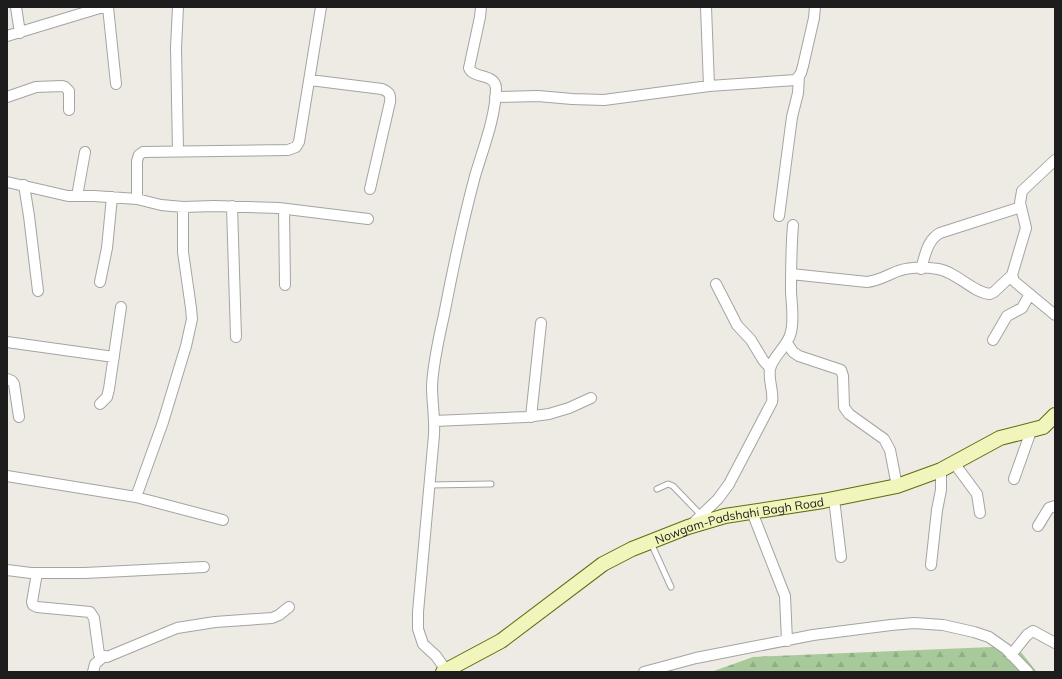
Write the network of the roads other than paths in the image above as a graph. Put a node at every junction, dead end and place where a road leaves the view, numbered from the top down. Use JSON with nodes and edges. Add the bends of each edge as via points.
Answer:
{"nodes":[{"id":1,"x":16,"y":7,"type":"edge"},
{"id":2,"x":103,"y":7,"type":"edge"},
{"id":3,"x":108,"y":7,"type":"edge"},
{"id":4,"x":178,"y":7,"type":"edge"},
{"id":5,"x":321,"y":7,"type":"edge"},
{"id":6,"x":481,"y":7,"type":"edge"},
{"id":7,"x":706,"y":7,"type":"edge"},
{"id":8,"x":815,"y":7,"type":"edge"},
{"id":9,"x":20,"y":33,"type":"junction"},
{"id":10,"x":7,"y":36,"type":"edge"},
{"id":11,"x":800,"y":76,"type":"junction"},
{"id":12,"x":310,"y":80,"type":"junction"},
{"id":13,"x":116,"y":84,"type":"dead end"},
{"id":14,"x":709,"y":86,"type":"junction"},
{"id":15,"x":7,"y":97,"type":"edge"},
{"id":16,"x":495,"y":97,"type":"junction"},
{"id":17,"x":69,"y":110,"type":"dead end"},
{"id":18,"x":85,"y":152,"type":"dead end"},
{"id":19,"x":178,"y":152,"type":"junction"},
{"id":20,"x":1055,"y":160,"type":"edge"},
{"id":21,"x":7,"y":182,"type":"edge"},
{"id":22,"x":24,"y":185,"type":"junction"},
{"id":23,"x":370,"y":190,"type":"dead end"},
{"id":24,"x":77,"y":196,"type":"junction"},
{"id":25,"x":112,"y":197,"type":"junction"},
{"id":26,"x":137,"y":199,"type":"junction"},
{"id":27,"x":232,"y":206,"type":"junction"},
{"id":28,"x":183,"y":207,"type":"junction"},
{"id":29,"x":1021,"y":207,"type":"junction"},
{"id":30,"x":284,"y":209,"type":"junction"},
{"id":31,"x":779,"y":216,"type":"dead end"},
{"id":32,"x":368,"y":219,"type":"dead end"},
{"id":33,"x":793,"y":225,"type":"dead end"},
{"id":34,"x":921,"y":269,"type":"junction"},
{"id":35,"x":791,"y":274,"type":"junction"},
{"id":36,"x":1012,"y":275,"type":"junction"},
{"id":37,"x":100,"y":282,"type":"dead end"},
{"id":38,"x":716,"y":284,"type":"dead end"},
{"id":39,"x":285,"y":285,"type":"dead end"},
{"id":40,"x":38,"y":291,"type":"dead end"},
{"id":41,"x":1030,"y":294,"type":"junction"},
{"id":42,"x":121,"y":307,"type":"dead end"},
{"id":43,"x":1055,"y":315,"type":"edge"},
{"id":44,"x":541,"y":323,"type":"dead end"},
{"id":45,"x":236,"y":337,"type":"dead end"},
{"id":46,"x":993,"y":340,"type":"dead end"},
{"id":47,"x":7,"y":342,"type":"edge"},
{"id":48,"x":787,"y":344,"type":"junction"},
{"id":49,"x":114,"y":357,"type":"junction"},
{"id":50,"x":770,"y":368,"type":"junction"},
{"id":51,"x":7,"y":379,"type":"edge"},
{"id":52,"x":591,"y":398,"type":"dead end"},
{"id":53,"x":100,"y":404,"type":"dead end"},
{"id":54,"x":1055,"y":415,"type":"edge"},
{"id":55,"x":19,"y":417,"type":"dead end"},
{"id":56,"x":531,"y":417,"type":"junction"},
{"id":57,"x":434,"y":421,"type":"junction"},
{"id":58,"x":1031,"y":431,"type":"junction"},
{"id":59,"x":954,"y":463,"type":"junction"},
{"id":60,"x":941,"y":470,"type":"junction"},
{"id":61,"x":7,"y":476,"type":"edge"},
{"id":62,"x":1014,"y":479,"type":"dead end"},
{"id":63,"x":491,"y":484,"type":"dead end"},
{"id":64,"x":429,"y":485,"type":"junction"},
{"id":65,"x":897,"y":486,"type":"junction"},
{"id":66,"x":657,"y":489,"type":"dead end"},
{"id":67,"x":136,"y":497,"type":"junction"},
{"id":68,"x":834,"y":499,"type":"junction"},
{"id":69,"x":1055,"y":506,"type":"edge"},
{"id":70,"x":752,"y":512,"type":"junction"},
{"id":71,"x":980,"y":513,"type":"dead end"},
{"id":72,"x":701,"y":515,"type":"junction"},
{"id":73,"x":223,"y":520,"type":"dead end"},
{"id":74,"x":1038,"y":526,"type":"dead end"},
{"id":75,"x":688,"y":527,"type":"junction"},
{"id":76,"x":650,"y":542,"type":"junction"},
{"id":77,"x":841,"y":557,"type":"dead end"},
{"id":78,"x":931,"y":565,"type":"dead end"},
{"id":79,"x":204,"y":567,"type":"dead end"},
{"id":80,"x":7,"y":570,"type":"edge"},
{"id":81,"x":37,"y":573,"type":"junction"},
{"id":82,"x":671,"y":587,"type":"dead end"},
{"id":83,"x":289,"y":607,"type":"dead end"},
{"id":84,"x":788,"y":641,"type":"junction"},
{"id":85,"x":1055,"y":642,"type":"edge"},
{"id":86,"x":1011,"y":655,"type":"junction"},
{"id":87,"x":103,"y":657,"type":"junction"},
{"id":88,"x":445,"y":671,"type":"edge"},
{"id":89,"x":94,"y":672,"type":"edge"},
{"id":90,"x":644,"y":672,"type":"edge"},
{"id":91,"x":1028,"y":672,"type":"edge"}],
"edges":[{"from":1,"to":9,"type":"street"},
{"from":2,"to":9,"type":"street"},
{"from":3,"to":13,"type":"street"},
{"from":4,"to":19,"type":"street"},
{"from":5,"to":12,"type":"street"},
{"from":6,"to":16,"type":"street","via":[[469,68],[472,73],[493,80]]},
{"from":7,"to":14,"type":"street"},
{"from":8,"to":11,"type":"street"},
{"from":9,"to":10,"type":"street"},
{"from":11,"to":14,"type":"street","via":[[796,80]]},
{"from":11,"to":31,"type":"street"},
{"from":12,"to":19,"type":"street","via":[[299,142],[293,149]]},
{"from":12,"to":23,"type":"street","via":[[382,88],[389,93],[390,102]]},
{"from":14,"to":16,"type":"street","via":[[604,100],[538,96]]},
{"from":15,"to":17,"type":"street","via":[[36,88],[62,86],[69,91]]},
{"from":16,"to":57,"type":"street","via":[[444,315],[432,385]]},
{"from":18,"to":24,"type":"street"},
{"from":19,"to":26,"type":"street","via":[[145,152],[139,155]]},
{"from":20,"to":29,"type":"street","via":[[1022,191]]},
{"from":21,"to":22,"type":"street"},
{"from":22,"to":24,"type":"street","via":[[54,194]]},
{"from":22,"to":40,"type":"street"},
{"from":24,"to":25,"type":"street"},
{"from":25,"to":26,"type":"street"},
{"from":25,"to":37,"type":"street","via":[[107,248]]},
{"from":26,"to":28,"type":"street"},
{"from":27,"to":28,"type":"street"},
{"from":27,"to":30,"type":"street"},
{"from":27,"to":45,"type":"street"},
{"from":28,"to":67,"type":"street","via":[[183,252],[192,319],[163,422]]},
{"from":29,"to":34,"type":"street","via":[[940,233],[932,238]]},
{"from":29,"to":36,"type":"street","via":[[1026,228]]},
{"from":30,"to":32,"type":"street"},
{"from":30,"to":39,"type":"street"},
{"from":33,"to":35,"type":"street"},
{"from":34,"to":35,"type":"street","via":[[906,270],[873,282]]},
{"from":34,"to":36,"type":"street","via":[[944,271],[986,294],[994,292]]},
{"from":35,"to":48,"type":"street","via":[[792,330]]},
{"from":36,"to":41,"type":"street","via":[[1014,281]]},
{"from":38,"to":50,"type":"street","via":[[729,313]]},
{"from":41,"to":43,"type":"street"},
{"from":41,"to":46,"type":"street","via":[[1022,308],[1007,316]]},
{"from":42,"to":49,"type":"street"},
{"from":44,"to":56,"type":"street"},
{"from":47,"to":49,"type":"street"},
{"from":48,"to":50,"type":"street"},
{"from":48,"to":65,"type":"street","via":[[799,356],[841,370],[844,407],[849,414],[884,439],[890,450]]},
{"from":49,"to":53,"type":"street","via":[[108,394]]},
{"from":50,"to":72,"type":"street","via":[[769,375],[774,395],[770,407],[729,484]]},
{"from":51,"to":55,"type":"street","via":[[14,384]]},
{"from":52,"to":56,"type":"street","via":[[569,408]]},
{"from":54,"to":58,"type":"main road","name":"Nowgam-Padshahi Bagh Road","via":[[1043,427]]},
{"from":56,"to":57,"type":"street"},
{"from":57,"to":64,"type":"street"},
{"from":58,"to":59,"type":"main road","name":"Nowgam-Padshahi Bagh Road","via":[[991,442]]},
{"from":58,"to":62,"type":"street"},
{"from":59,"to":60,"type":"main road","name":"Nowgam-Padshahi Bagh Road"},
{"from":59,"to":71,"type":"street","via":[[977,494]]},
{"from":60,"to":65,"type":"main road","name":"Nowgam-Padshahi Bagh Road"},
{"from":60,"to":78,"type":"street","via":[[941,490]]},
{"from":61,"to":67,"type":"street"},
{"from":63,"to":64,"type":"lane"},
{"from":64,"to":88,"type":"street","via":[[418,629],[423,644],[436,656]]},
{"from":65,"to":68,"type":"main road","name":"Nowgam-Padshahi Bagh Road"},
{"from":66,"to":72,"type":"lane","via":[[668,484],[673,486]]},
{"from":67,"to":73,"type":"street"},
{"from":68,"to":70,"type":"main road","name":"Nowgam-Padshahi Bagh Road"},
{"from":68,"to":77,"type":"street"},
{"from":69,"to":74,"type":"street","via":[[1049,508]]},
{"from":70,"to":75,"type":"main road","name":"Nowgam-Padshahi Bagh Road","via":[[725,516]]},
{"from":70,"to":84,"type":"street","via":[[785,596]]},
{"from":72,"to":75,"type":"street"},
{"from":75,"to":76,"type":"main road","name":"Nowgam-Padshahi Bagh Road"},
{"from":76,"to":82,"type":"lane"},
{"from":76,"to":88,"type":"main road","name":"Nowgam-Padshahi Bagh Road","via":[[602,564],[502,641]]},
{"from":79,"to":81,"type":"street"},
{"from":80,"to":81,"type":"street"},
{"from":81,"to":87,"type":"street","via":[[33,605],[90,612],[94,618],[99,654]]},
{"from":83,"to":87,"type":"street","via":[[272,618],[177,628],[111,657]]},
{"from":84,"to":86,"type":"street","via":[[821,634],[914,623],[974,632],[989,637]]},
{"from":84,"to":90,"type":"street","via":[[696,658]]},
{"from":85,"to":86,"type":"street","via":[[1033,631]]},
{"from":86,"to":91,"type":"street"},
{"from":87,"to":89,"type":"street","via":[[95,664]]}]}
